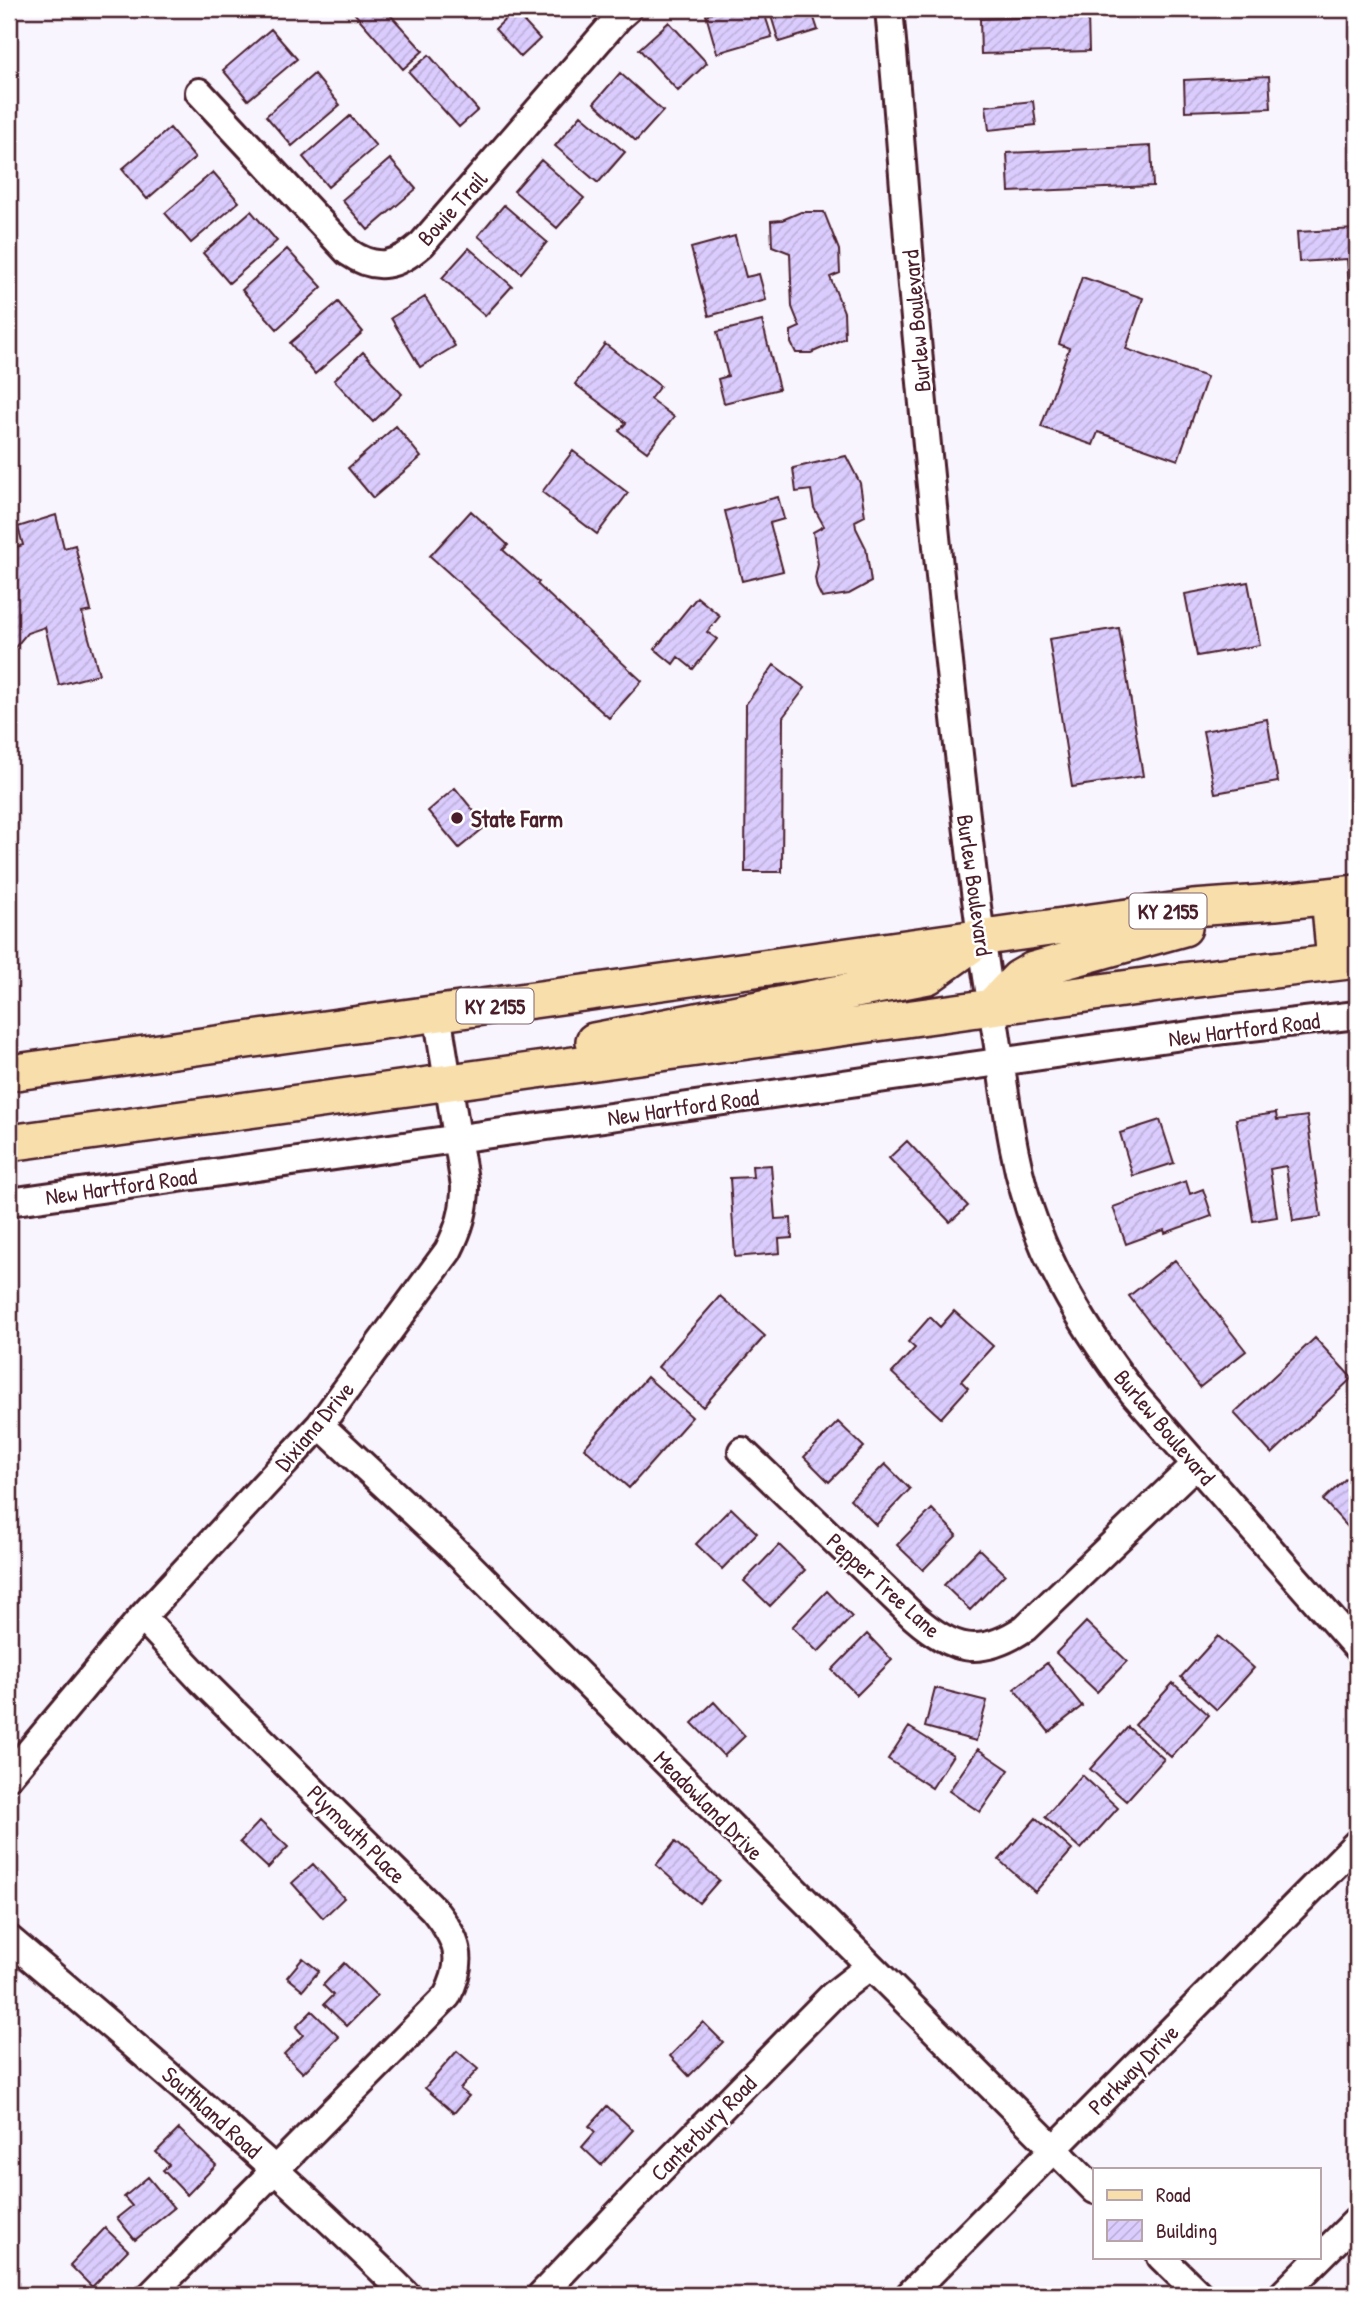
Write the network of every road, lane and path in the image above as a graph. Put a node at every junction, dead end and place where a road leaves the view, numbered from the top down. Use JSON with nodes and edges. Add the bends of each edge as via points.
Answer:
{"nodes":[{"id":1,"x":628,"y":9,"type":"edge"},
{"id":2,"x":889,"y":9,"type":"edge"},
{"id":3,"x":199,"y":92,"type":"dead end"},
{"id":4,"x":1343,"y":895,"type":"edge"},
{"id":5,"x":1275,"y":902,"type":"junction"},
{"id":6,"x":980,"y":938,"type":"junction"},
{"id":7,"x":1346,"y":961,"type":"edge"},
{"id":8,"x":991,"y":1007,"type":"junction"},
{"id":9,"x":438,"y":1013,"type":"junction"},
{"id":10,"x":1357,"y":1015,"type":"edge"},
{"id":11,"x":999,"y":1062,"type":"junction"},
{"id":12,"x":9,"y":1073,"type":"edge"},
{"id":13,"x":449,"y":1082,"type":"junction"},
{"id":14,"x":459,"y":1139,"type":"junction"},
{"id":15,"x":9,"y":1143,"type":"edge"},
{"id":16,"x":9,"y":1202,"type":"edge"},
{"id":17,"x":320,"y":1425,"type":"junction"},
{"id":18,"x":742,"y":1451,"type":"dead end"},
{"id":19,"x":1196,"y":1464,"type":"junction"},
{"id":20,"x":142,"y":1617,"type":"junction"},
{"id":21,"x":1357,"y":1648,"type":"edge"},
{"id":22,"x":9,"y":1776,"type":"edge"},
{"id":23,"x":1357,"y":1843,"type":"edge"},
{"id":24,"x":9,"y":1939,"type":"edge"},
{"id":25,"x":870,"y":1966,"type":"junction"},
{"id":26,"x":1054,"y":2149,"type":"junction"},
{"id":27,"x":277,"y":2170,"type":"junction"},
{"id":28,"x":1093,"y":2188,"type":"edge"},
{"id":29,"x":1357,"y":2220,"type":"edge"},
{"id":30,"x":1320,"y":2257,"type":"edge"},
{"id":31,"x":1162,"y":2258,"type":"edge"},
{"id":32,"x":1319,"y":2258,"type":"edge"},
{"id":33,"x":151,"y":2295,"type":"edge"},
{"id":34,"x":407,"y":2295,"type":"edge"},
{"id":35,"x":541,"y":2295,"type":"edge"},
{"id":36,"x":909,"y":2295,"type":"edge"},
{"id":37,"x":1200,"y":2295,"type":"edge"},
{"id":38,"x":1282,"y":2295,"type":"edge"}],
"edges":[{"from":1,"to":3,"type":"street","name":"Bowie Trail","via":[[422,244],[391,264],[374,264],[348,252]]},
{"from":2,"to":6,"type":"street","name":"Burlew Boulevard","via":[[929,465]]},
{"from":4,"to":5,"type":"main road","number":"KY 2155"},
{"from":4,"to":7,"type":"main road"},
{"from":5,"to":6,"type":"main road","number":"KY 2155","via":[[1193,908]]},
{"from":5,"to":8,"type":"main road","via":[[1033,970]]},
{"from":6,"to":8,"type":"street","name":"Burlew Boulevard"},
{"from":6,"to":9,"type":"main road","number":"KY 2155"},
{"from":6,"to":13,"type":"main road","via":[[929,976],[609,1037],[523,1057]]},
{"from":7,"to":8,"type":"main road"},
{"from":8,"to":11,"type":"street","name":"Burlew Boulevard"},
{"from":8,"to":13,"type":"main road"},
{"from":9,"to":12,"type":"main road","number":"KY 2155"},
{"from":9,"to":13,"type":"street","name":"Dixiana Drive"},
{"from":10,"to":11,"type":"street","name":"New Hartford Road"},
{"from":11,"to":14,"type":"street","name":"New Hartford Road"},
{"from":11,"to":19,"type":"street","name":"Burlew Boulevard","via":[[1023,1186],[1052,1267],[1102,1352]]},
{"from":13,"to":14,"type":"street","name":"Dixiana Drive"},
{"from":13,"to":15,"type":"main road"},
{"from":14,"to":16,"type":"street","name":"New Hartford Road"},
{"from":14,"to":17,"type":"street","name":"Dixiana Drive","via":[[465,1186],[459,1229],[448,1251]]},
{"from":17,"to":20,"type":"street","name":"Dixiana Drive"},
{"from":17,"to":25,"type":"street","name":"Meadowland Drive","via":[[448,1544]]},
{"from":18,"to":19,"type":"street","name":"Pepper Tree Lane","via":[[929,1631],[967,1647],[1007,1640],[1025,1629]]},
{"from":19,"to":21,"type":"street","name":"Burlew Boulevard"},
{"from":20,"to":22,"type":"street","name":"Dixiana Drive"},
{"from":20,"to":27,"type":"street","name":"Plymouth Place","via":[[433,1909],[456,1945],[459,1963],[447,1996]]},
{"from":23,"to":26,"type":"street","name":"Parkway Drive"},
{"from":24,"to":27,"type":"street","name":"Southland Road"},
{"from":25,"to":26,"type":"street","name":"Meadowland Drive"},
{"from":25,"to":35,"type":"street","name":"Canterbury Road","via":[[824,2005]]},
{"from":26,"to":28,"type":"street","name":"Meadowland Drive"},
{"from":26,"to":36,"type":"street","name":"Parkway Drive"},
{"from":27,"to":33,"type":"street","name":"Plymouth Place"},
{"from":27,"to":34,"type":"street","name":"Southland Road"},
{"from":29,"to":30,"type":"street"},
{"from":31,"to":37,"type":"street"},
{"from":32,"to":38,"type":"street"}]}
